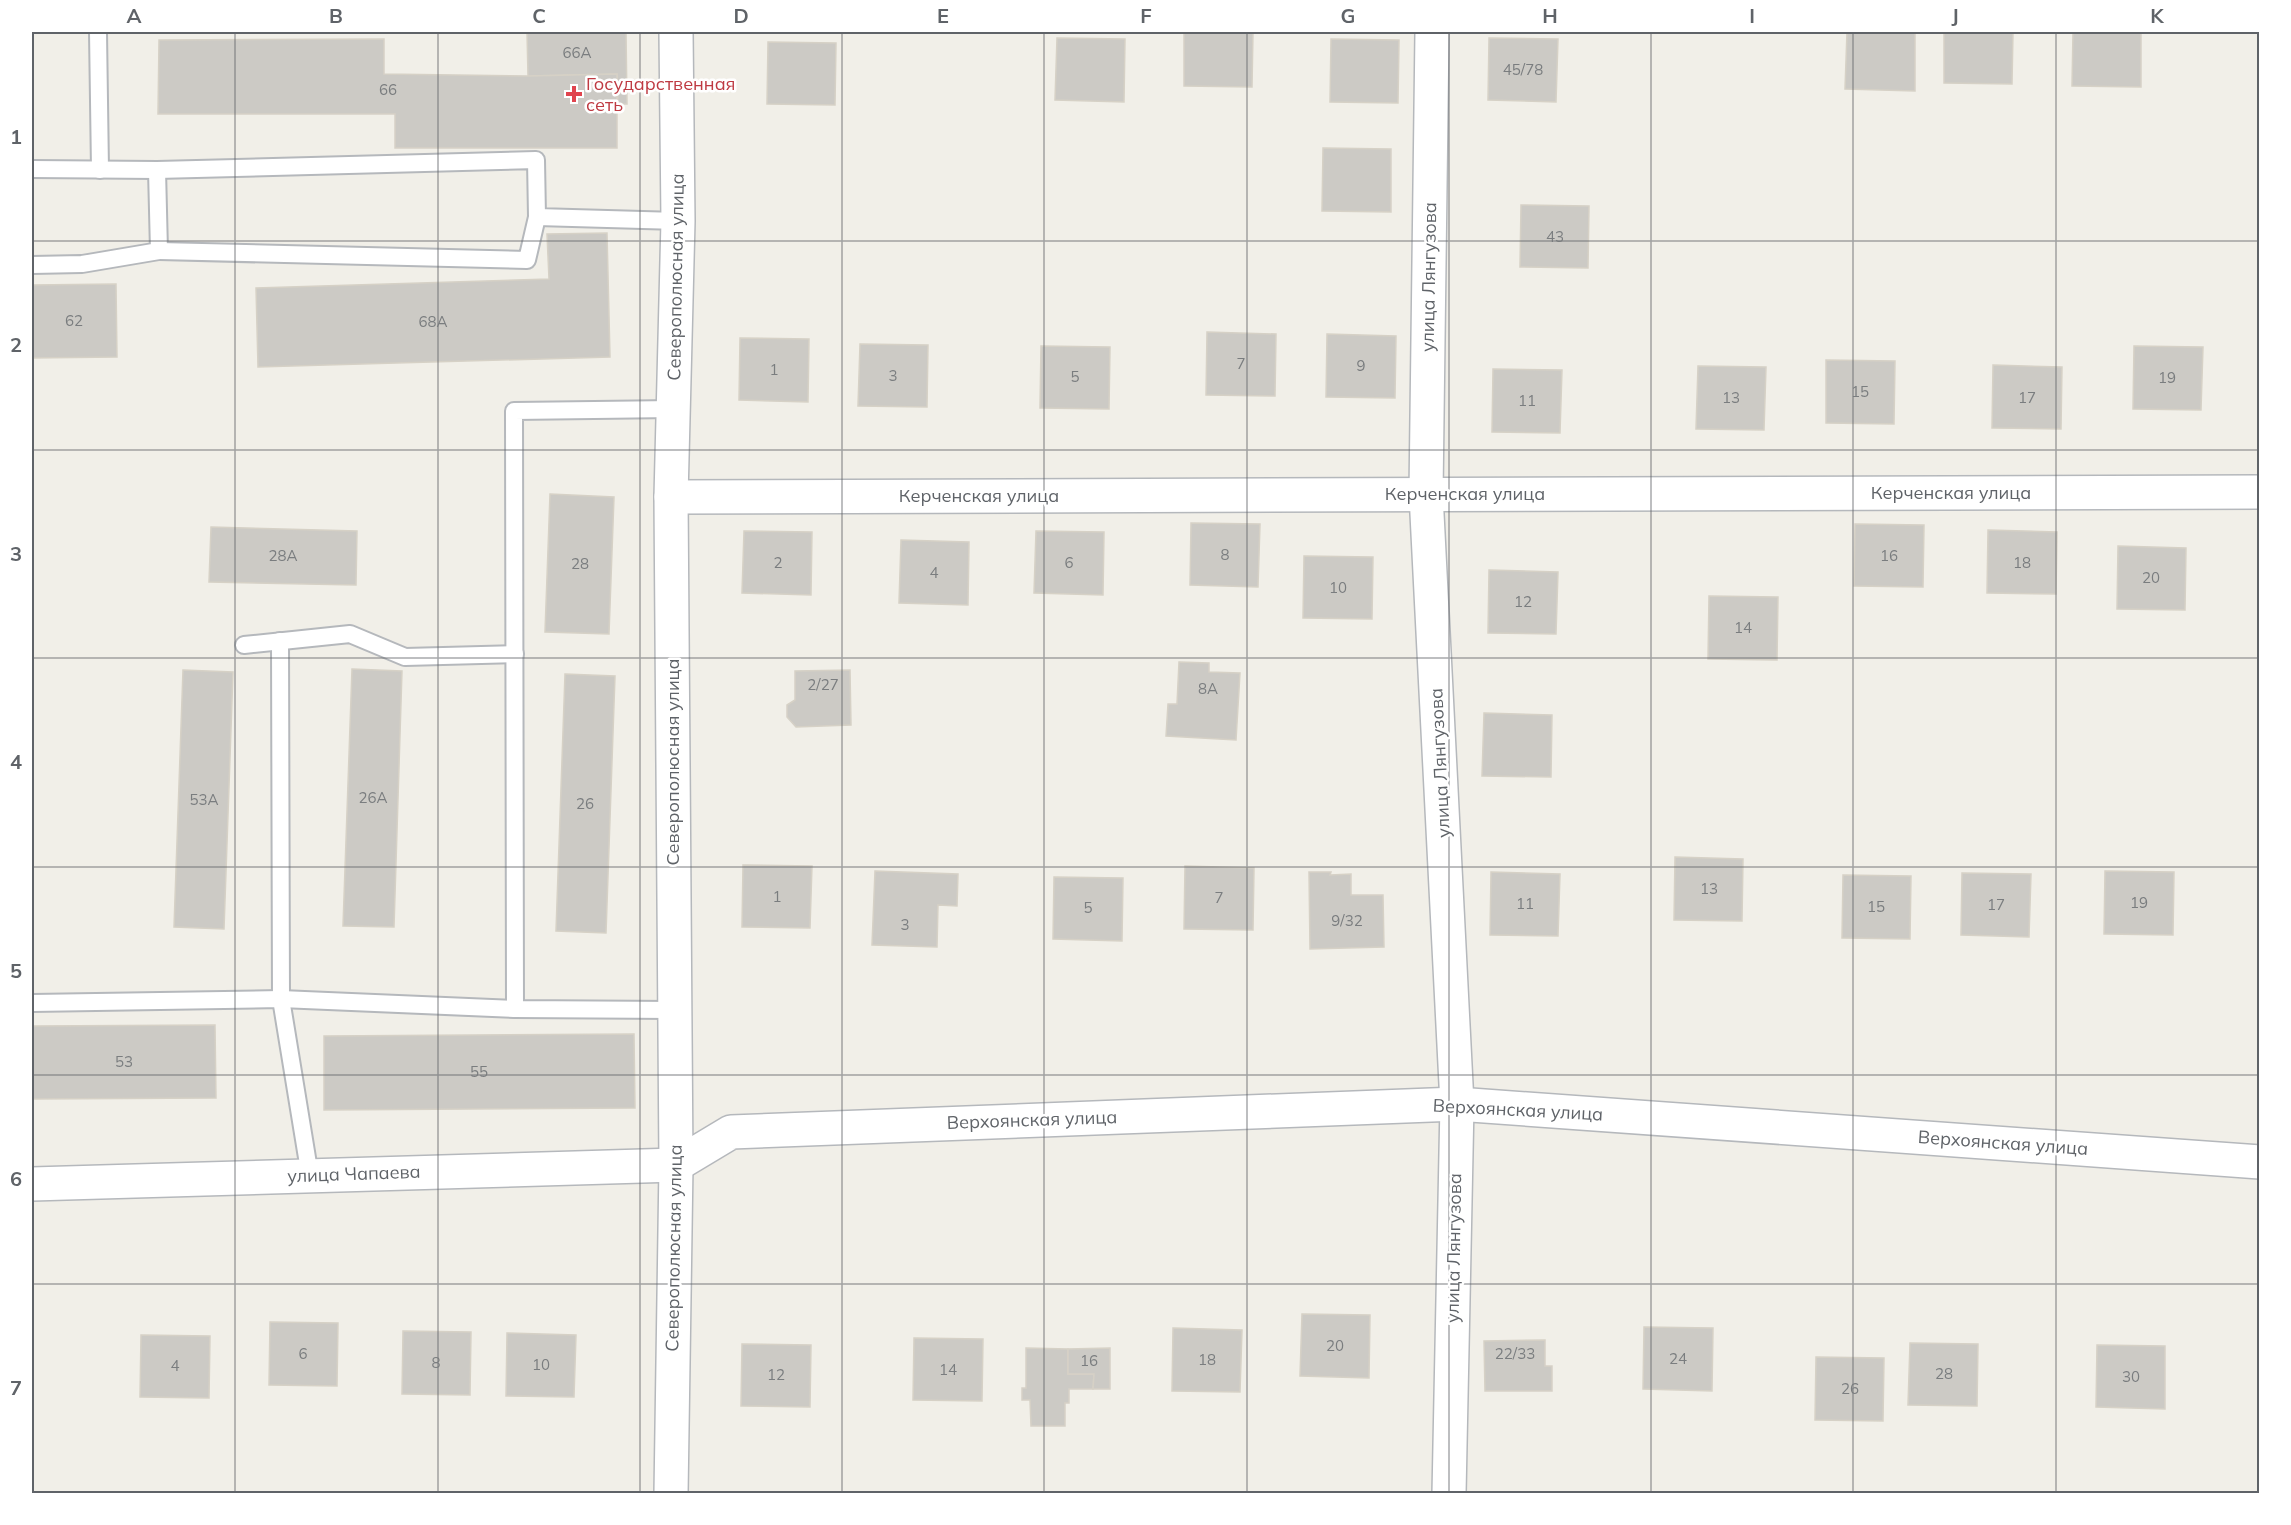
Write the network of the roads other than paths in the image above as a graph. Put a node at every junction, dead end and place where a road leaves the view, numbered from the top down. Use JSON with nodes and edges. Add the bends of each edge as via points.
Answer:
{"nodes":[{"id":1,"x":98,"y":32,"type":"edge"},
{"id":2,"x":676,"y":32,"type":"edge"},
{"id":3,"x":1432,"y":32,"type":"edge"},
{"id":4,"x":32,"y":169,"type":"edge"},
{"id":5,"x":100,"y":170,"type":"junction"},
{"id":6,"x":157,"y":170,"type":"junction"},
{"id":7,"x":537,"y":217,"type":"junction"},
{"id":8,"x":678,"y":220,"type":"junction"},
{"id":9,"x":159,"y":252,"type":"junction"},
{"id":10,"x":32,"y":265,"type":"edge"},
{"id":11,"x":674,"y":409,"type":"junction"},
{"id":12,"x":2259,"y":492,"type":"edge"},
{"id":13,"x":1426,"y":494,"type":"junction"},
{"id":14,"x":671,"y":497,"type":"junction"},
{"id":15,"x":280,"y":641,"type":"junction"},
{"id":16,"x":244,"y":645,"type":"dead end"},
{"id":17,"x":515,"y":654,"type":"junction"},
{"id":18,"x":281,"y":999,"type":"junction"},
{"id":19,"x":32,"y":1002,"type":"edge"},
{"id":20,"x":515,"y":1009,"type":"junction"},
{"id":21,"x":675,"y":1010,"type":"junction"},
{"id":22,"x":1456,"y":1104,"type":"junction"},
{"id":23,"x":2259,"y":1162,"type":"edge"},
{"id":24,"x":676,"y":1165,"type":"junction"},
{"id":25,"x":310,"y":1176,"type":"junction"},
{"id":26,"x":32,"y":1184,"type":"edge"},
{"id":27,"x":671,"y":1494,"type":"edge"},
{"id":28,"x":1449,"y":1494,"type":"edge"}],
"edges":[{"from":1,"to":5,"type":"lane"},
{"from":2,"to":8,"type":"street","name":"Северополюсная улица"},
{"from":3,"to":13,"type":"street","name":"улица Лянгузова"},
{"from":4,"to":5,"type":"lane"},
{"from":5,"to":6,"type":"lane"},
{"from":6,"to":7,"type":"lane","via":[[536,160]]},
{"from":6,"to":9,"type":"lane"},
{"from":7,"to":8,"type":"lane"},
{"from":7,"to":9,"type":"lane","via":[[527,260]]},
{"from":8,"to":11,"type":"street","name":"Северополюсная улица"},
{"from":9,"to":10,"type":"lane","via":[[82,264]]},
{"from":11,"to":14,"type":"street","name":"Северополюсная улица"},
{"from":11,"to":17,"type":"lane","via":[[514,411]]},
{"from":12,"to":13,"type":"street","name":"Керченская улица"},
{"from":13,"to":14,"type":"street","name":"Керченская улица"},
{"from":13,"to":22,"type":"street","name":"улица Лянгузова"},
{"from":14,"to":21,"type":"street","name":"Северополюсная улица"},
{"from":15,"to":16,"type":"lane"},
{"from":15,"to":17,"type":"lane","via":[[350,634],[405,657]]},
{"from":15,"to":18,"type":"lane"},
{"from":17,"to":20,"type":"lane"},
{"from":18,"to":19,"type":"lane"},
{"from":18,"to":20,"type":"lane"},
{"from":18,"to":25,"type":"lane"},
{"from":20,"to":21,"type":"lane"},
{"from":21,"to":24,"type":"street","name":"Северополюсная улица"},
{"from":22,"to":23,"type":"street","name":"Верхоянская улица"},
{"from":22,"to":24,"type":"street","name":"Верхоянская улица","via":[[731,1132]]},
{"from":22,"to":28,"type":"street","name":"улица Лянгузова"},
{"from":24,"to":25,"type":"street","name":"улица Чапаева"},
{"from":24,"to":27,"type":"street","name":"Северополюсная улица"},
{"from":25,"to":26,"type":"street","name":"улица Чапаева"}]}
